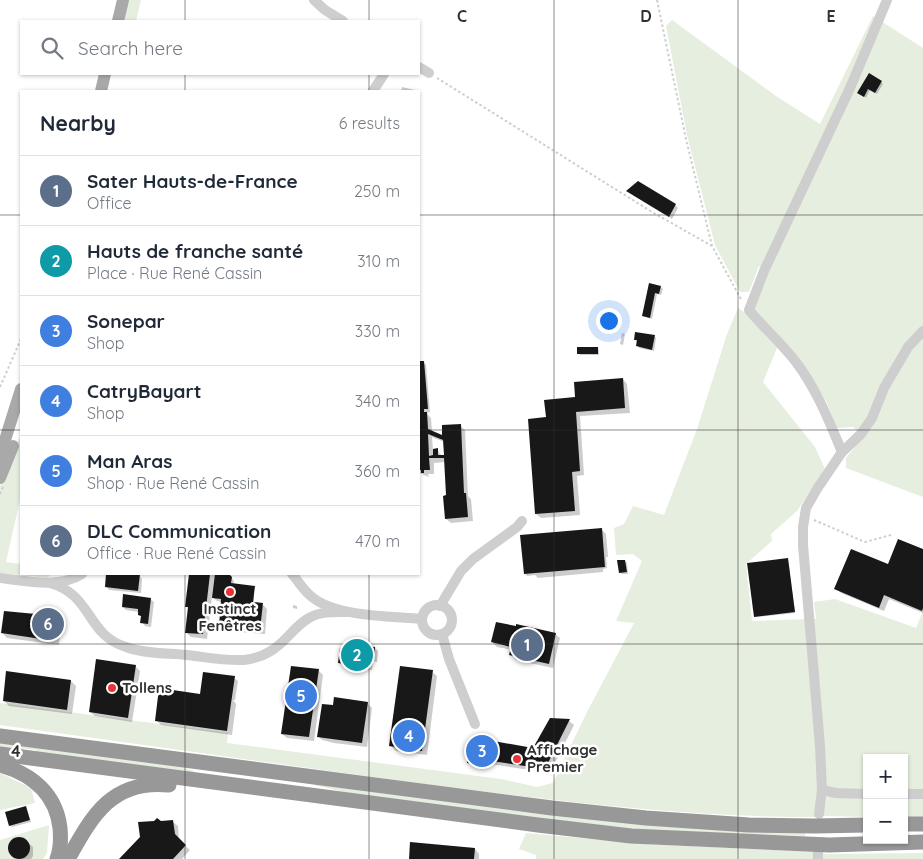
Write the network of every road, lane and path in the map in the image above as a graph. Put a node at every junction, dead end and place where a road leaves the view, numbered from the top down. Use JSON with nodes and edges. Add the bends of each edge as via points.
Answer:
{"nodes":[{"id":1,"x":123,"y":0,"type":"edge"},
{"id":2,"x":314,"y":0,"type":"edge"},
{"id":3,"x":657,"y":0,"type":"edge"},
{"id":4,"x":887,"y":0,"type":"edge"},
{"id":5,"x":118,"y":20,"type":"edge"},
{"id":6,"x":341,"y":20,"type":"edge"},
{"id":7,"x":420,"y":68,"type":"edge"},
{"id":8,"x":429,"y":73,"type":"joint"},
{"id":9,"x":105,"y":75,"type":"edge"},
{"id":10,"x":383,"y":75,"type":"edge"},
{"id":11,"x":101,"y":90,"type":"edge"},
{"id":12,"x":375,"y":90,"type":"edge"},
{"id":13,"x":712,"y":246,"type":"junction"},
{"id":14,"x":749,"y":310,"type":"junction"},
{"id":15,"x":923,"y":331,"type":"edge"},
{"id":16,"x":20,"y":341,"type":"edge"},
{"id":17,"x":0,"y":387,"type":"edge"},
{"id":18,"x":20,"y":392,"type":"edge"},
{"id":19,"x":20,"y":420,"type":"edge"},
{"id":20,"x":842,"y":452,"type":"junction"},
{"id":21,"x":0,"y":456,"type":"edge"},
{"id":22,"x":0,"y":478,"type":"edge"},
{"id":23,"x":805,"y":518,"type":"junction"},
{"id":24,"x":522,"y":521,"type":"dead end"},
{"id":25,"x":891,"y":535,"type":"dead end"},
{"id":26,"x":80,"y":575,"type":"edge"},
{"id":27,"x":82,"y":575,"type":"edge"},
{"id":28,"x":293,"y":575,"type":"edge"},
{"id":29,"x":0,"y":578,"type":"edge"},
{"id":30,"x":50,"y":583,"type":"junction"},
{"id":31,"x":309,"y":594,"type":"junction"},
{"id":32,"x":83,"y":604,"type":"junction"},
{"id":33,"x":440,"y":606,"type":"junction"},
{"id":34,"x":347,"y":612,"type":"junction"},
{"id":35,"x":308,"y":618,"type":"junction"},
{"id":36,"x":422,"y":619,"type":"junction"},
{"id":37,"x":442,"y":634,"type":"junction"},
{"id":38,"x":475,"y":724,"type":"dead end"},
{"id":39,"x":0,"y":734,"type":"edge"},
{"id":40,"x":0,"y":754,"type":"edge"},
{"id":41,"x":0,"y":765,"type":"edge"},
{"id":42,"x":822,"y":790,"type":"junction"},
{"id":43,"x":863,"y":794,"type":"edge"},
{"id":44,"x":908,"y":794,"type":"edge"},
{"id":45,"x":923,"y":794,"type":"edge"},
{"id":46,"x":354,"y":801,"type":"junction"},
{"id":47,"x":819,"y":814,"type":"dead end"},
{"id":48,"x":908,"y":824,"type":"edge"},
{"id":49,"x":923,"y":824,"type":"edge"},
{"id":50,"x":863,"y":825,"type":"edge"},
{"id":51,"x":923,"y":842,"type":"edge"},
{"id":52,"x":57,"y":859,"type":"edge"},
{"id":53,"x":68,"y":859,"type":"edge"}],
"edges":[{"from":1,"to":5,"type":"main road"},
{"from":2,"to":6,"type":"street"},
{"from":3,"to":13,"type":"path"},
{"from":4,"to":14,"type":"street"},
{"from":7,"to":8,"type":"street"},
{"from":8,"to":13,"type":"path"},
{"from":9,"to":11,"type":"main road"},
{"from":10,"to":12,"type":"street"},
{"from":13,"to":14,"type":"path"},
{"from":14,"to":20,"type":"street","via":[[796,362],[821,402]]},
{"from":15,"to":20,"type":"street","via":[[908,347],[884,388],[872,418]]},
{"from":16,"to":17,"type":"path"},
{"from":18,"to":21,"type":"main road"},
{"from":19,"to":22,"type":"main road"},
{"from":20,"to":23,"type":"street","via":[[806,508]]},
{"from":23,"to":25,"type":"path","via":[[865,542]]},
{"from":23,"to":42,"type":"street","via":[[804,555]]},
{"from":24,"to":33,"type":"street","via":[[461,571]]},
{"from":26,"to":30,"type":"street","via":[[65,582]]},
{"from":27,"to":32,"type":"street","via":[[79,588]]},
{"from":28,"to":31,"type":"street"},
{"from":29,"to":30,"type":"street"},
{"from":30,"to":32,"type":"street","via":[[68,590]]},
{"from":31,"to":34,"type":"street","via":[[322,604]]},
{"from":31,"to":35,"type":"street","via":[[312,608]]},
{"from":32,"to":35,"type":"street","via":[[98,628],[121,646],[232,660],[252,659],[271,652]]},
{"from":33,"to":36,"type":"street","via":[[429,607]]},
{"from":33,"to":37,"type":"street","via":[[448,610],[452,619],[450,628]]},
{"from":34,"to":35,"type":"street"},
{"from":34,"to":36,"type":"street"},
{"from":36,"to":37,"type":"street","via":[[428,633]]},
{"from":37,"to":38,"type":"street"},
{"from":39,"to":50,"type":"highway","via":[[646,818],[749,824]]},
{"from":40,"to":46,"type":"highway"},
{"from":41,"to":52,"type":"highway","via":[[27,776],[49,796],[60,824],[61,846]]},
{"from":42,"to":43,"type":"street"},
{"from":42,"to":47,"type":"street"},
{"from":44,"to":45,"type":"street"},
{"from":46,"to":51,"type":"highway","via":[[632,836],[829,845]]},
{"from":46,"to":53,"type":"highway","via":[[162,784],[137,786],[117,795],[99,809]]},
{"from":48,"to":49,"type":"highway"}]}
